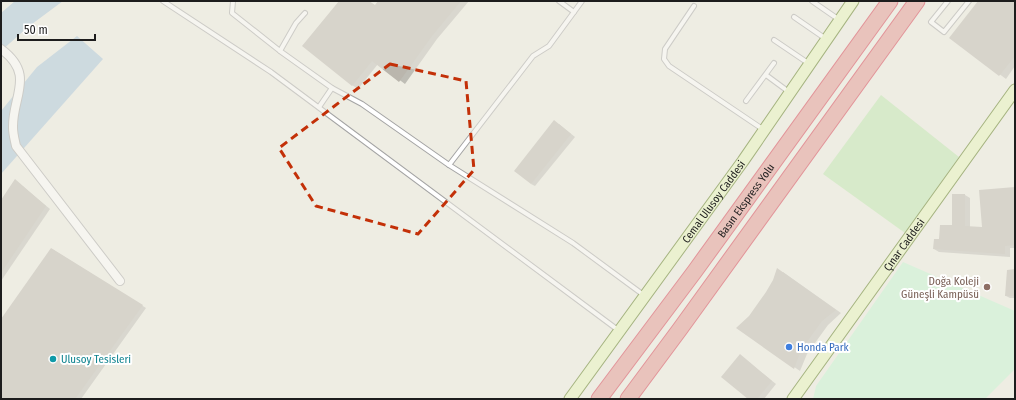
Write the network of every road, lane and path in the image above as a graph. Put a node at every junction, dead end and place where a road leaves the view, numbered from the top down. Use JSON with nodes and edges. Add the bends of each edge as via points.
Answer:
{"nodes":[{"id":1,"x":163,"y":1,"type":"edge"},
{"id":2,"x":233,"y":1,"type":"edge"},
{"id":3,"x":559,"y":1,"type":"edge"},
{"id":4,"x":582,"y":1,"type":"edge"},
{"id":5,"x":812,"y":1,"type":"edge"},
{"id":6,"x":854,"y":1,"type":"edge"},
{"id":7,"x":880,"y":1,"type":"edge"},
{"id":8,"x":890,"y":1,"type":"edge"},
{"id":9,"x":917,"y":1,"type":"edge"},
{"id":10,"x":929,"y":1,"type":"edge"},
{"id":11,"x":948,"y":1,"type":"edge"},
{"id":12,"x":969,"y":1,"type":"edge"},
{"id":13,"x":694,"y":6,"type":"dead end"},
{"id":14,"x":574,"y":12,"type":"junction"},
{"id":15,"x":305,"y":13,"type":"dead end"},
{"id":16,"x":794,"y":17,"type":"dead end"},
{"id":17,"x":840,"y":20,"type":"junction"},
{"id":18,"x":866,"y":33,"type":"junction"},
{"id":19,"x":774,"y":40,"type":"dead end"},
{"id":20,"x":827,"y":40,"type":"junction"},
{"id":21,"x":1,"y":49,"type":"edge"},
{"id":22,"x":280,"y":51,"type":"junction"},
{"id":23,"x":774,"y":63,"type":"dead end"},
{"id":24,"x":810,"y":65,"type":"junction"},
{"id":25,"x":766,"y":75,"type":"junction"},
{"id":26,"x":858,"y":84,"type":"junction"},
{"id":27,"x":332,"y":88,"type":"junction"},
{"id":28,"x":1015,"y":90,"type":"edge"},
{"id":29,"x":791,"y":93,"type":"junction"},
{"id":30,"x":746,"y":101,"type":"dead end"},
{"id":31,"x":319,"y":107,"type":"junction"},
{"id":32,"x":764,"y":131,"type":"junction"},
{"id":33,"x":449,"y":165,"type":"junction"},
{"id":34,"x":120,"y":281,"type":"dead end"},
{"id":35,"x":645,"y":296,"type":"junction"},
{"id":36,"x":619,"y":331,"type":"junction"},
{"id":37,"x":794,"y":398,"type":"edge"},
{"id":38,"x":570,"y":399,"type":"edge"},
{"id":39,"x":599,"y":399,"type":"edge"},
{"id":40,"x":628,"y":399,"type":"edge"}],
"edges":[{"from":1,"to":31,"type":"lane"},
{"from":2,"to":22,"type":"lane","via":[[232,13]]},
{"from":3,"to":14,"type":"lane"},
{"from":4,"to":14,"type":"lane"},
{"from":5,"to":17,"type":"lane"},
{"from":6,"to":17,"type":"main road","name":"Cemal Ulusoy Caddesi"},
{"from":7,"to":18,"type":"highway"},
{"from":8,"to":18,"type":"highway","name":"Basın Ekspress Yolu"},
{"from":9,"to":26,"type":"highway","name":"Basın Ekspress Yolu"},
{"from":10,"to":26,"type":"highway","via":[[875,70]]},
{"from":11,"to":12,"type":"lane","via":[[931,22],[944,32]]},
{"from":13,"to":32,"type":"lane","via":[[665,49],[664,59],[669,66]]},
{"from":14,"to":33,"type":"lane","via":[[549,46],[533,56]]},
{"from":15,"to":22,"type":"lane","via":[[296,23]]},
{"from":16,"to":20,"type":"lane"},
{"from":17,"to":20,"type":"main road","name":"Cemal Ulusoy Caddesi"},
{"from":18,"to":39,"type":"highway","name":"Basın Ekspress Yolu"},
{"from":19,"to":24,"type":"lane"},
{"from":20,"to":24,"type":"main road","name":"Cemal Ulusoy Caddesi"},
{"from":21,"to":34,"type":"street","via":[[10,56],[19,70],[20,90],[13,128],[16,146]]},
{"from":22,"to":27,"type":"lane"},
{"from":23,"to":25,"type":"lane"},
{"from":24,"to":29,"type":"main road","name":"Cemal Ulusoy Caddesi"},
{"from":25,"to":29,"type":"lane"},
{"from":25,"to":30,"type":"lane"},
{"from":26,"to":40,"type":"highway","name":"Basın Ekspress Yolu"},
{"from":27,"to":31,"type":"lane"},
{"from":27,"to":33,"type":"lane","via":[[362,104]]},
{"from":28,"to":37,"type":"main road","name":"Çınar Caddesi"},
{"from":29,"to":32,"type":"main road","name":"Cemal Ulusoy Caddesi"},
{"from":31,"to":36,"type":"lane"},
{"from":32,"to":35,"type":"main road","name":"Cemal Ulusoy Caddesi"},
{"from":33,"to":35,"type":"lane","via":[[573,243]]},
{"from":35,"to":36,"type":"main road","name":"Cemal Ulusoy Caddesi"},
{"from":36,"to":38,"type":"main road","name":"Cemal Ulusoy Caddesi"}]}
